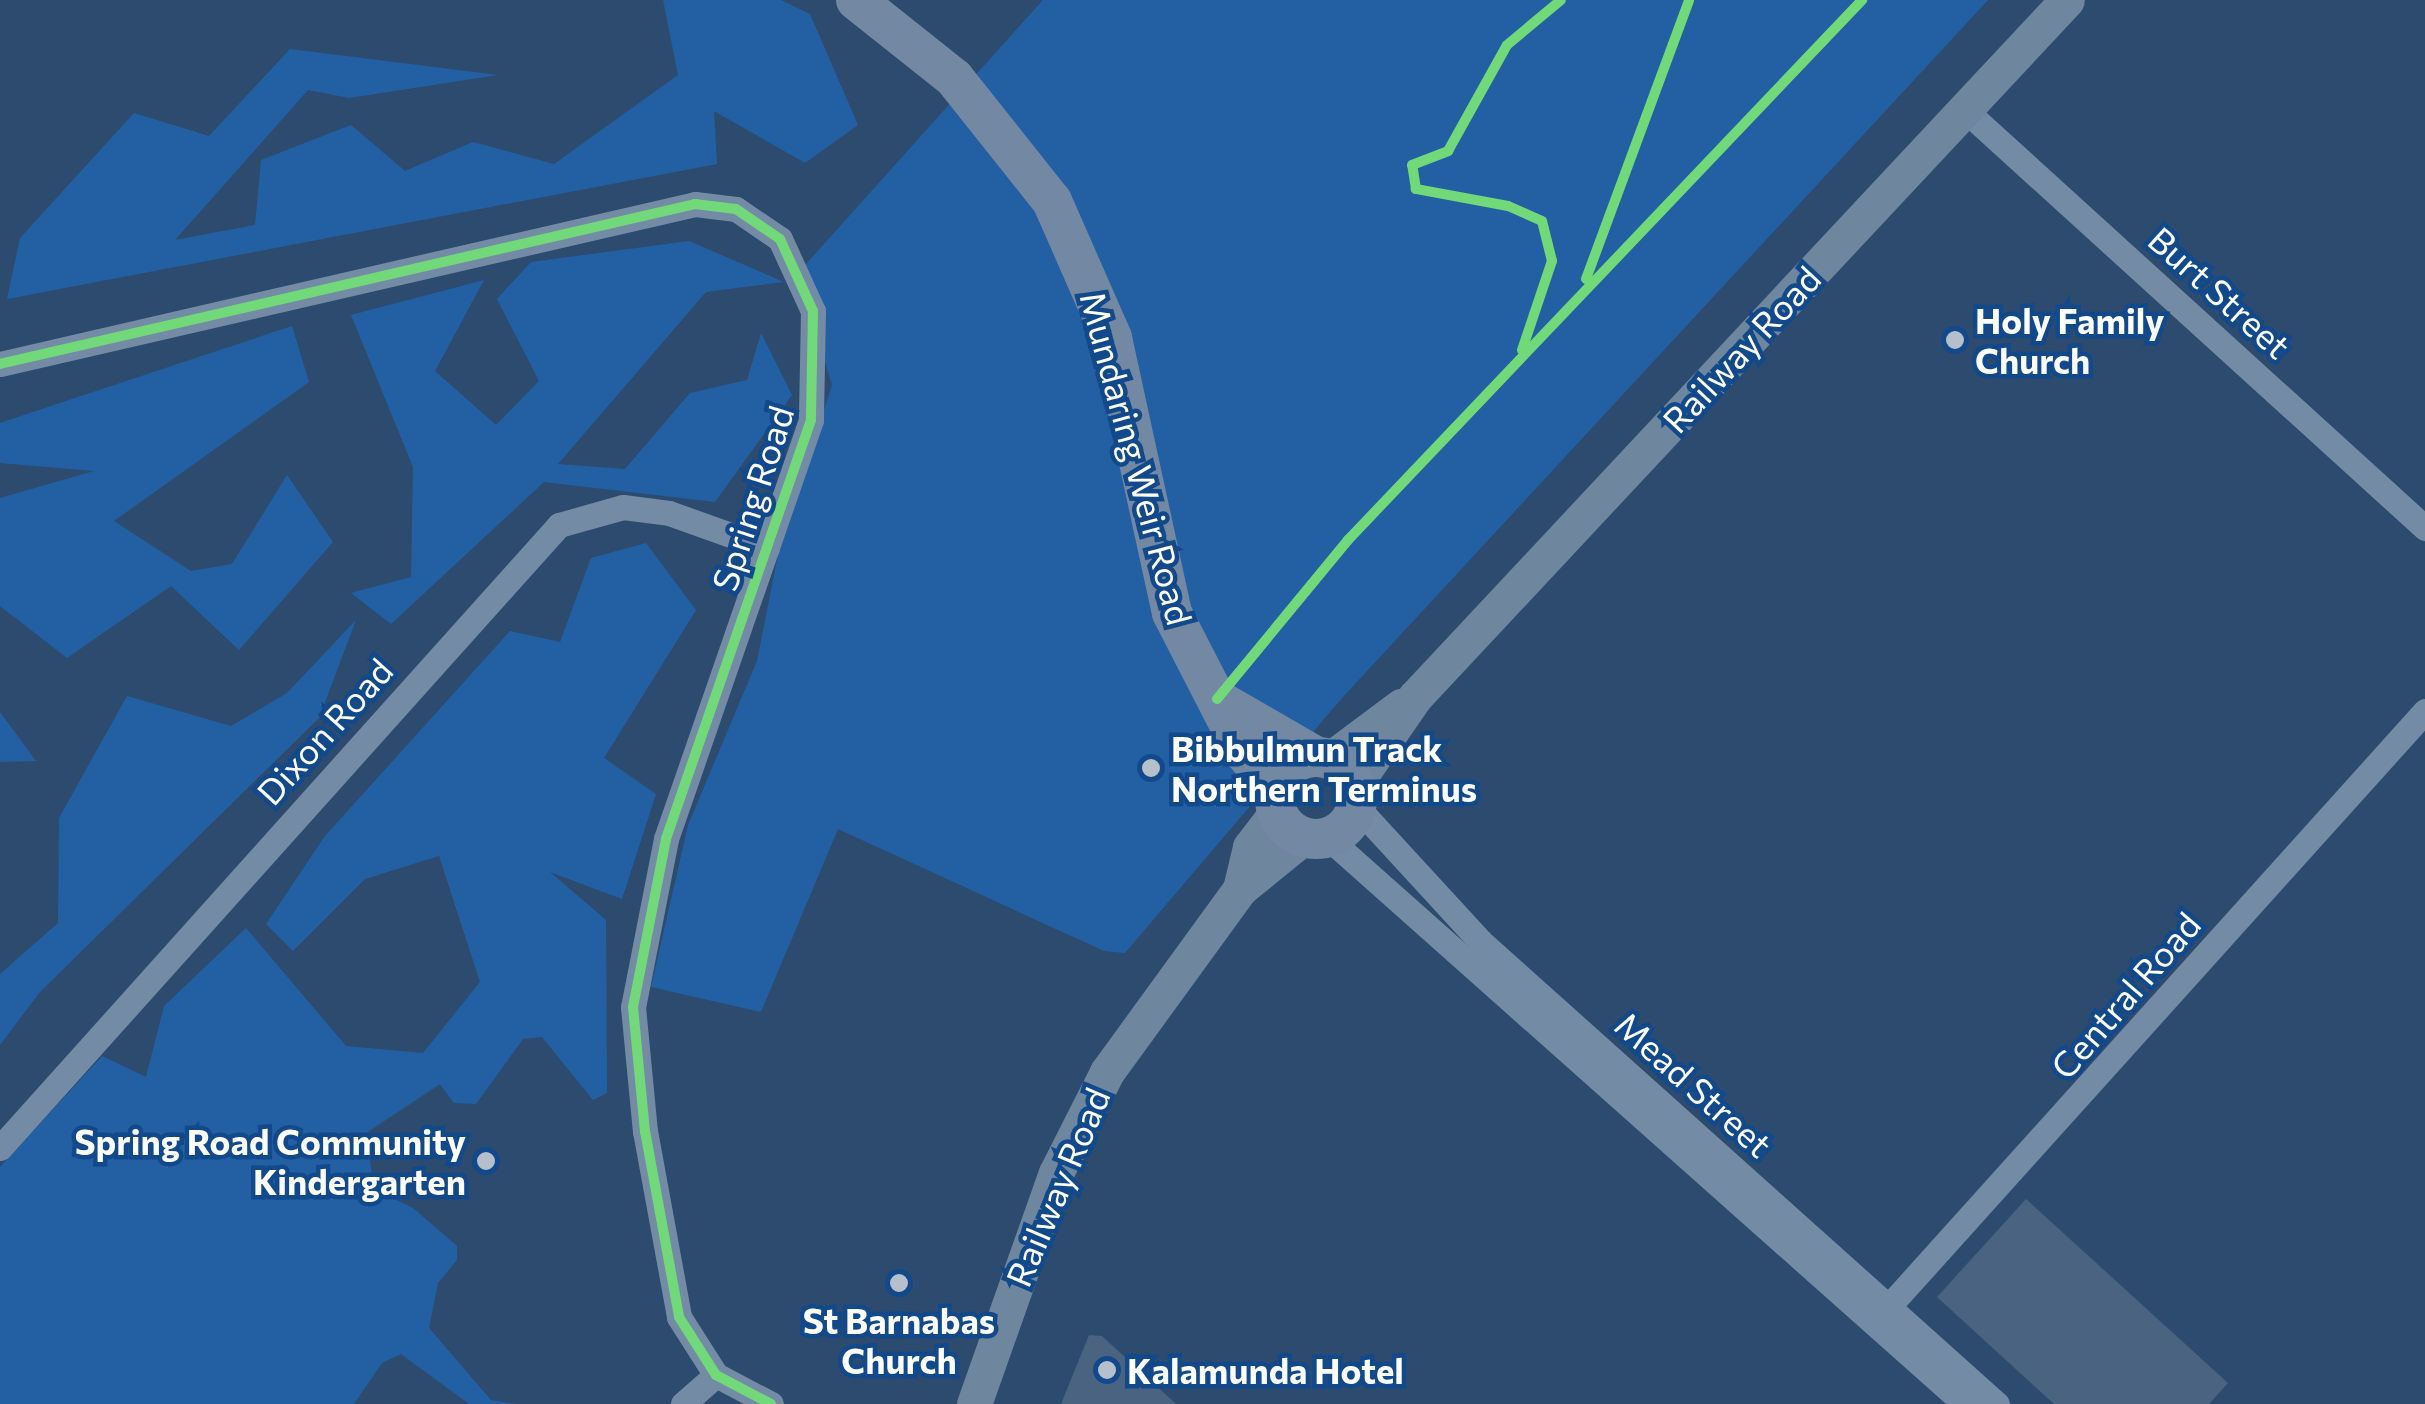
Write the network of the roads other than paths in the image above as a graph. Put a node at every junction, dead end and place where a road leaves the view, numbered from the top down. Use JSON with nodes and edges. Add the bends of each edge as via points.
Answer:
{"nodes":[{"id":1,"x":856,"y":0,"type":"edge"},
{"id":2,"x":2067,"y":0,"type":"edge"},
{"id":3,"x":1965,"y":110,"type":"junction"},
{"id":4,"x":0,"y":364,"type":"edge"},
{"id":5,"x":2425,"y":528,"type":"edge"},
{"id":6,"x":767,"y":548,"type":"junction"},
{"id":7,"x":1217,"y":699,"type":"junction"},
{"id":8,"x":2425,"y":711,"type":"edge"},
{"id":9,"x":1339,"y":776,"type":"junction"},
{"id":10,"x":1296,"y":819,"type":"junction"},
{"id":11,"x":0,"y":1148,"type":"edge"},
{"id":12,"x":1882,"y":1313,"type":"junction"},
{"id":13,"x":716,"y":1376,"type":"junction"},
{"id":14,"x":682,"y":1404,"type":"edge"},
{"id":15,"x":771,"y":1404,"type":"edge"},
{"id":16,"x":974,"y":1404,"type":"edge"},
{"id":17,"x":1965,"y":1404,"type":"edge"},
{"id":18,"x":1997,"y":1404,"type":"edge"}],
"edges":[{"from":1,"to":7,"type":"main road","name":"Mundaring Weir Road","via":[[918,45],[991,116],[1078,249],[1112,338],[1163,584]]},
{"from":2,"to":3,"type":"street","name":"Railway Road"},
{"from":3,"to":5,"type":"street","name":"Burt Street"},
{"from":3,"to":9,"type":"street","name":"Railway Road"},
{"from":4,"to":6,"type":"street","name":"Spring Road","via":[[617,219],[695,204],[736,209],[780,239],[812,310],[811,420]]},
{"from":6,"to":11,"type":"street","name":"Dixon Road","via":[[669,513],[623,506],[560,525]]},
{"from":6,"to":13,"type":"street","name":"Spring Road","via":[[666,840],[633,1007],[645,1131],[679,1317]]},
{"from":7,"to":9,"type":"main road"},
{"from":7,"to":10,"type":"main road","name":"Mundaring Weir Road","via":[[1243,751]]},
{"from":8,"to":12,"type":"street","name":"Central Road"},
{"from":9,"to":10,"type":"main road"},
{"from":9,"to":10,"type":"main road","via":[[1283,772]]},
{"from":9,"to":12,"type":"street","name":"Mead Street","via":[[1480,941]]},
{"from":10,"to":12,"type":"street","name":"Mead Street"},
{"from":10,"to":16,"type":"street","name":"Railway Road","via":[[1136,1023],[1078,1126]]},
{"from":12,"to":17,"type":"street","name":"Mead Street"},
{"from":12,"to":18,"type":"street","name":"Mead Street"},
{"from":13,"to":14,"type":"street"},
{"from":13,"to":15,"type":"street"}]}
